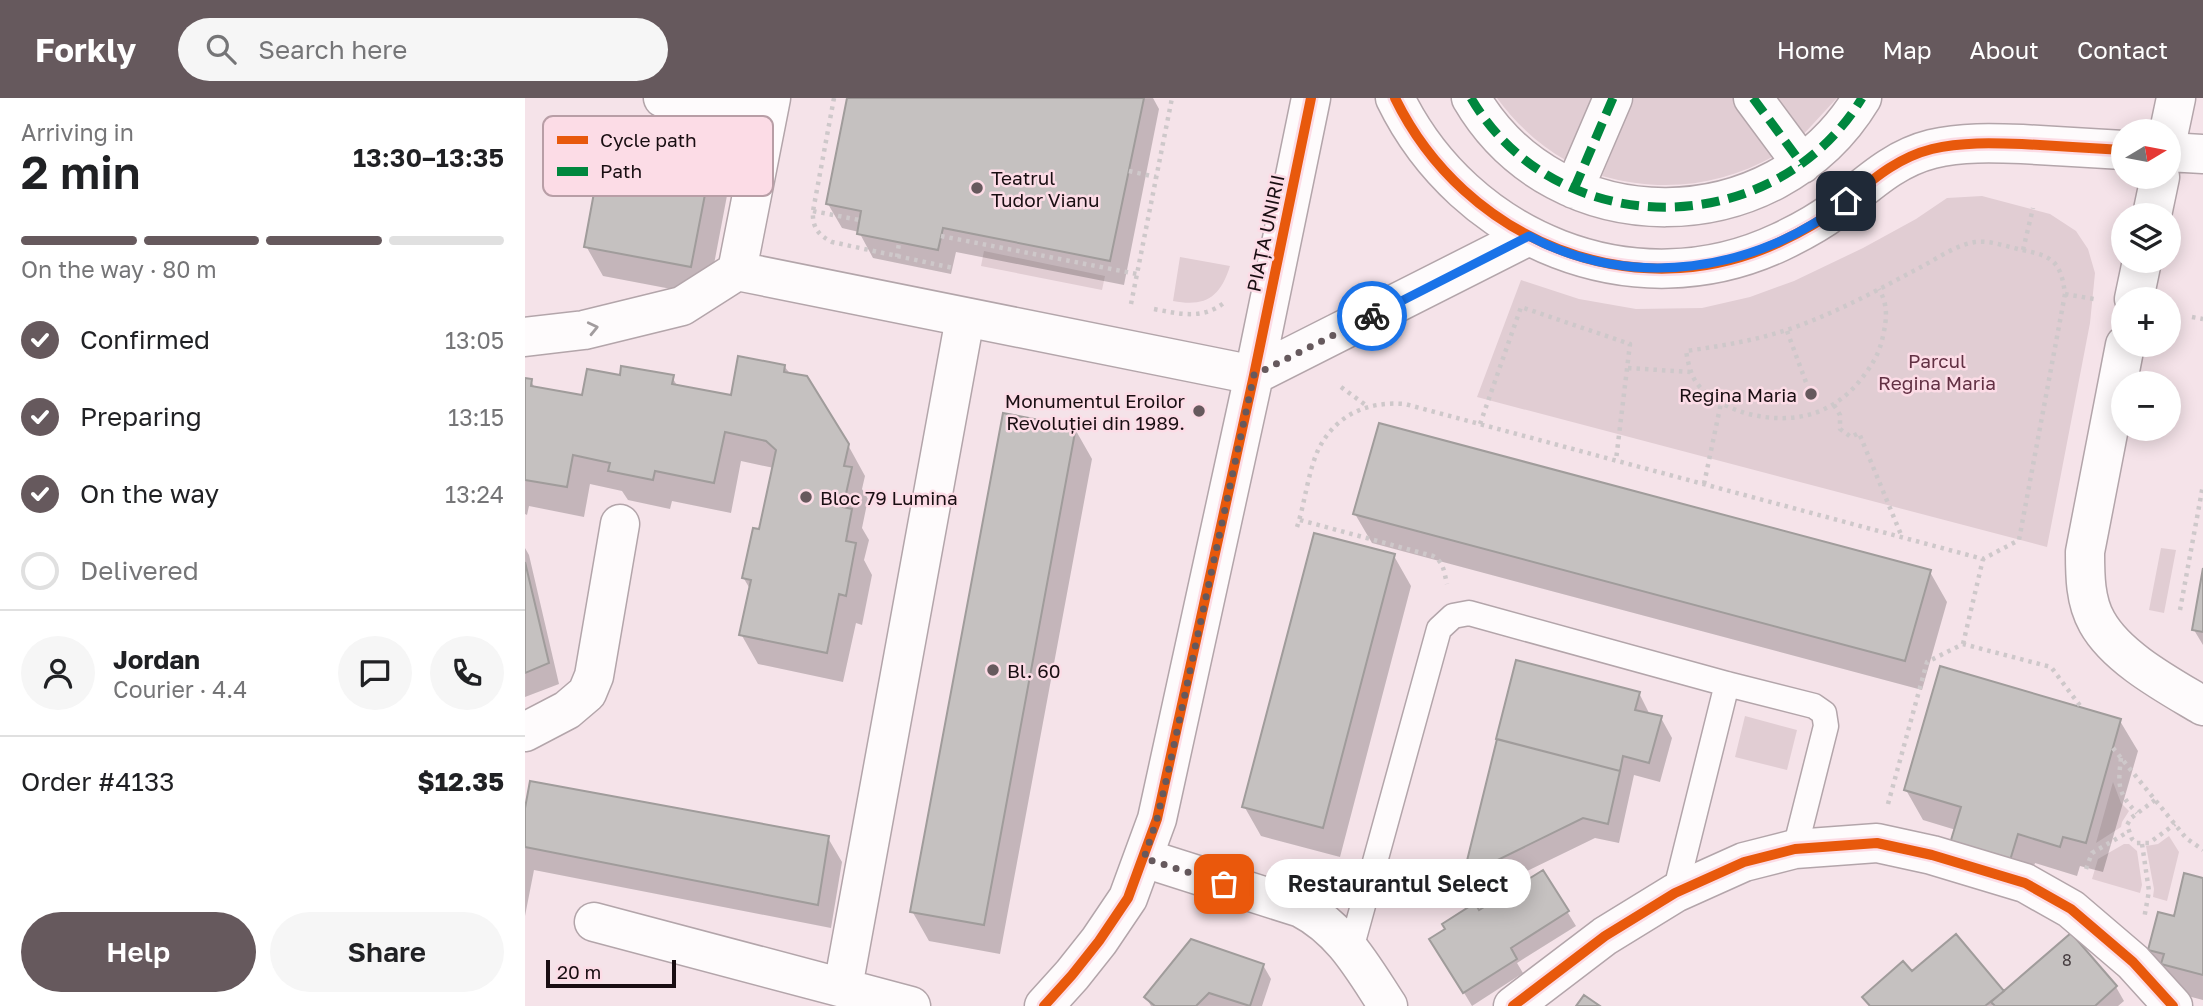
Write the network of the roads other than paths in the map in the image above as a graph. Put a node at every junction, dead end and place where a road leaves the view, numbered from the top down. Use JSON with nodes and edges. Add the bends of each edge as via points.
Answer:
{"nodes":[{"id":1,"x":663,"y":98,"type":"edge"},
{"id":2,"x":1311,"y":98,"type":"edge"},
{"id":3,"x":1395,"y":98,"type":"edge"},
{"id":4,"x":1471,"y":98,"type":"edge"},
{"id":5,"x":1613,"y":98,"type":"edge"},
{"id":6,"x":1753,"y":98,"type":"edge"},
{"id":7,"x":1863,"y":98,"type":"edge"},
{"id":8,"x":2176,"y":98,"type":"edge"},
{"id":9,"x":769,"y":108,"type":"edge"},
{"id":10,"x":2171,"y":119,"type":"edge"},
{"id":11,"x":2111,"y":148,"type":"edge"},
{"id":12,"x":2181,"y":153,"type":"edge"},
{"id":13,"x":2203,"y":154,"type":"edge"},
{"id":14,"x":1802,"y":164,"type":"junction"},
{"id":15,"x":1574,"y":189,"type":"junction"},
{"id":16,"x":752,"y":196,"type":"edge"},
{"id":17,"x":1529,"y":236,"type":"junction"},
{"id":18,"x":737,"y":271,"type":"junction"},
{"id":19,"x":965,"y":318,"type":"junction"},
{"id":20,"x":525,"y":337,"type":"edge"},
{"id":21,"x":2123,"y":357,"type":"edge"},
{"id":22,"x":1254,"y":375,"type":"junction"},
{"id":23,"x":620,"y":524,"type":"dead end"},
{"id":24,"x":1727,"y":684,"type":"junction"},
{"id":25,"x":2203,"y":706,"type":"edge"},
{"id":26,"x":525,"y":732,"type":"edge"},
{"id":27,"x":1795,"y":849,"type":"junction"},
{"id":28,"x":1144,"y":858,"type":"junction"},
{"id":29,"x":1675,"y":893,"type":"junction"},
{"id":30,"x":594,"y":922,"type":"dead end"},
{"id":31,"x":1351,"y":949,"type":"junction"},
{"id":32,"x":843,"y":987,"type":"junction"},
{"id":33,"x":911,"y":1006,"type":"edge"},
{"id":34,"x":1044,"y":1006,"type":"edge"},
{"id":35,"x":1388,"y":1006,"type":"edge"},
{"id":36,"x":1513,"y":1006,"type":"edge"},
{"id":37,"x":2173,"y":1006,"type":"edge"}],
"edges":[{"from":1,"to":9,"type":"street"},
{"from":2,"to":22,"type":"street","name":"PIAȚA UNIRII"},
{"from":3,"to":17,"type":"street","via":[[1414,133],[1446,174],[1484,209]]},
{"from":4,"to":15,"type":"street","via":[[1515,151]]},
{"from":5,"to":15,"type":"street"},
{"from":6,"to":14,"type":"street"},
{"from":7,"to":14,"type":"street","via":[[1833,137]]},
{"from":8,"to":10,"type":"street"},
{"from":11,"to":17,"type":"street","via":[[1981,143],[1931,149],[1877,174],[1803,231],[1768,248],[1705,265],[1615,265],[1577,256]]},
{"from":12,"to":13,"type":"street"},
{"from":14,"to":15,"type":"street","via":[[1747,194],[1696,206],[1632,205]]},
{"from":16,"to":18,"type":"street"},
{"from":17,"to":22,"type":"street"},
{"from":18,"to":19,"type":"street"},
{"from":20,"to":18,"type":"street","one_way":true,"via":[[584,330],[682,306]]},
{"from":19,"to":22,"type":"street"},
{"from":19,"to":32,"type":"street"},
{"from":21,"to":25,"type":"street","via":[[2085,552],[2089,601],[2096,621],[2126,655]]},
{"from":22,"to":28,"type":"street","name":"PIAȚA UNIRII","via":[[1169,768]]},
{"from":23,"to":26,"type":"street","via":[[594,676],[587,693],[567,710]]},
{"from":24,"to":27,"type":"lane","via":[[1814,706],[1824,713],[1826,726]]},
{"from":24,"to":29,"type":"lane"},
{"from":24,"to":31,"type":"lane","via":[[1469,613],[1453,616],[1439,629]]},
{"from":27,"to":29,"type":"street","via":[[1744,862]]},
{"from":27,"to":37,"type":"street","via":[[1877,843],[2025,883],[2071,909],[2133,962]]},
{"from":28,"to":31,"type":"street","via":[[1301,908],[1335,931]]},
{"from":28,"to":34,"type":"street","name":"PIAȚA UNIRII","via":[[1128,898],[1099,941]]},
{"from":29,"to":36,"type":"street","via":[[1605,936]]},
{"from":30,"to":32,"type":"street"},
{"from":31,"to":35,"type":"street"},
{"from":32,"to":33,"type":"street"}]}
